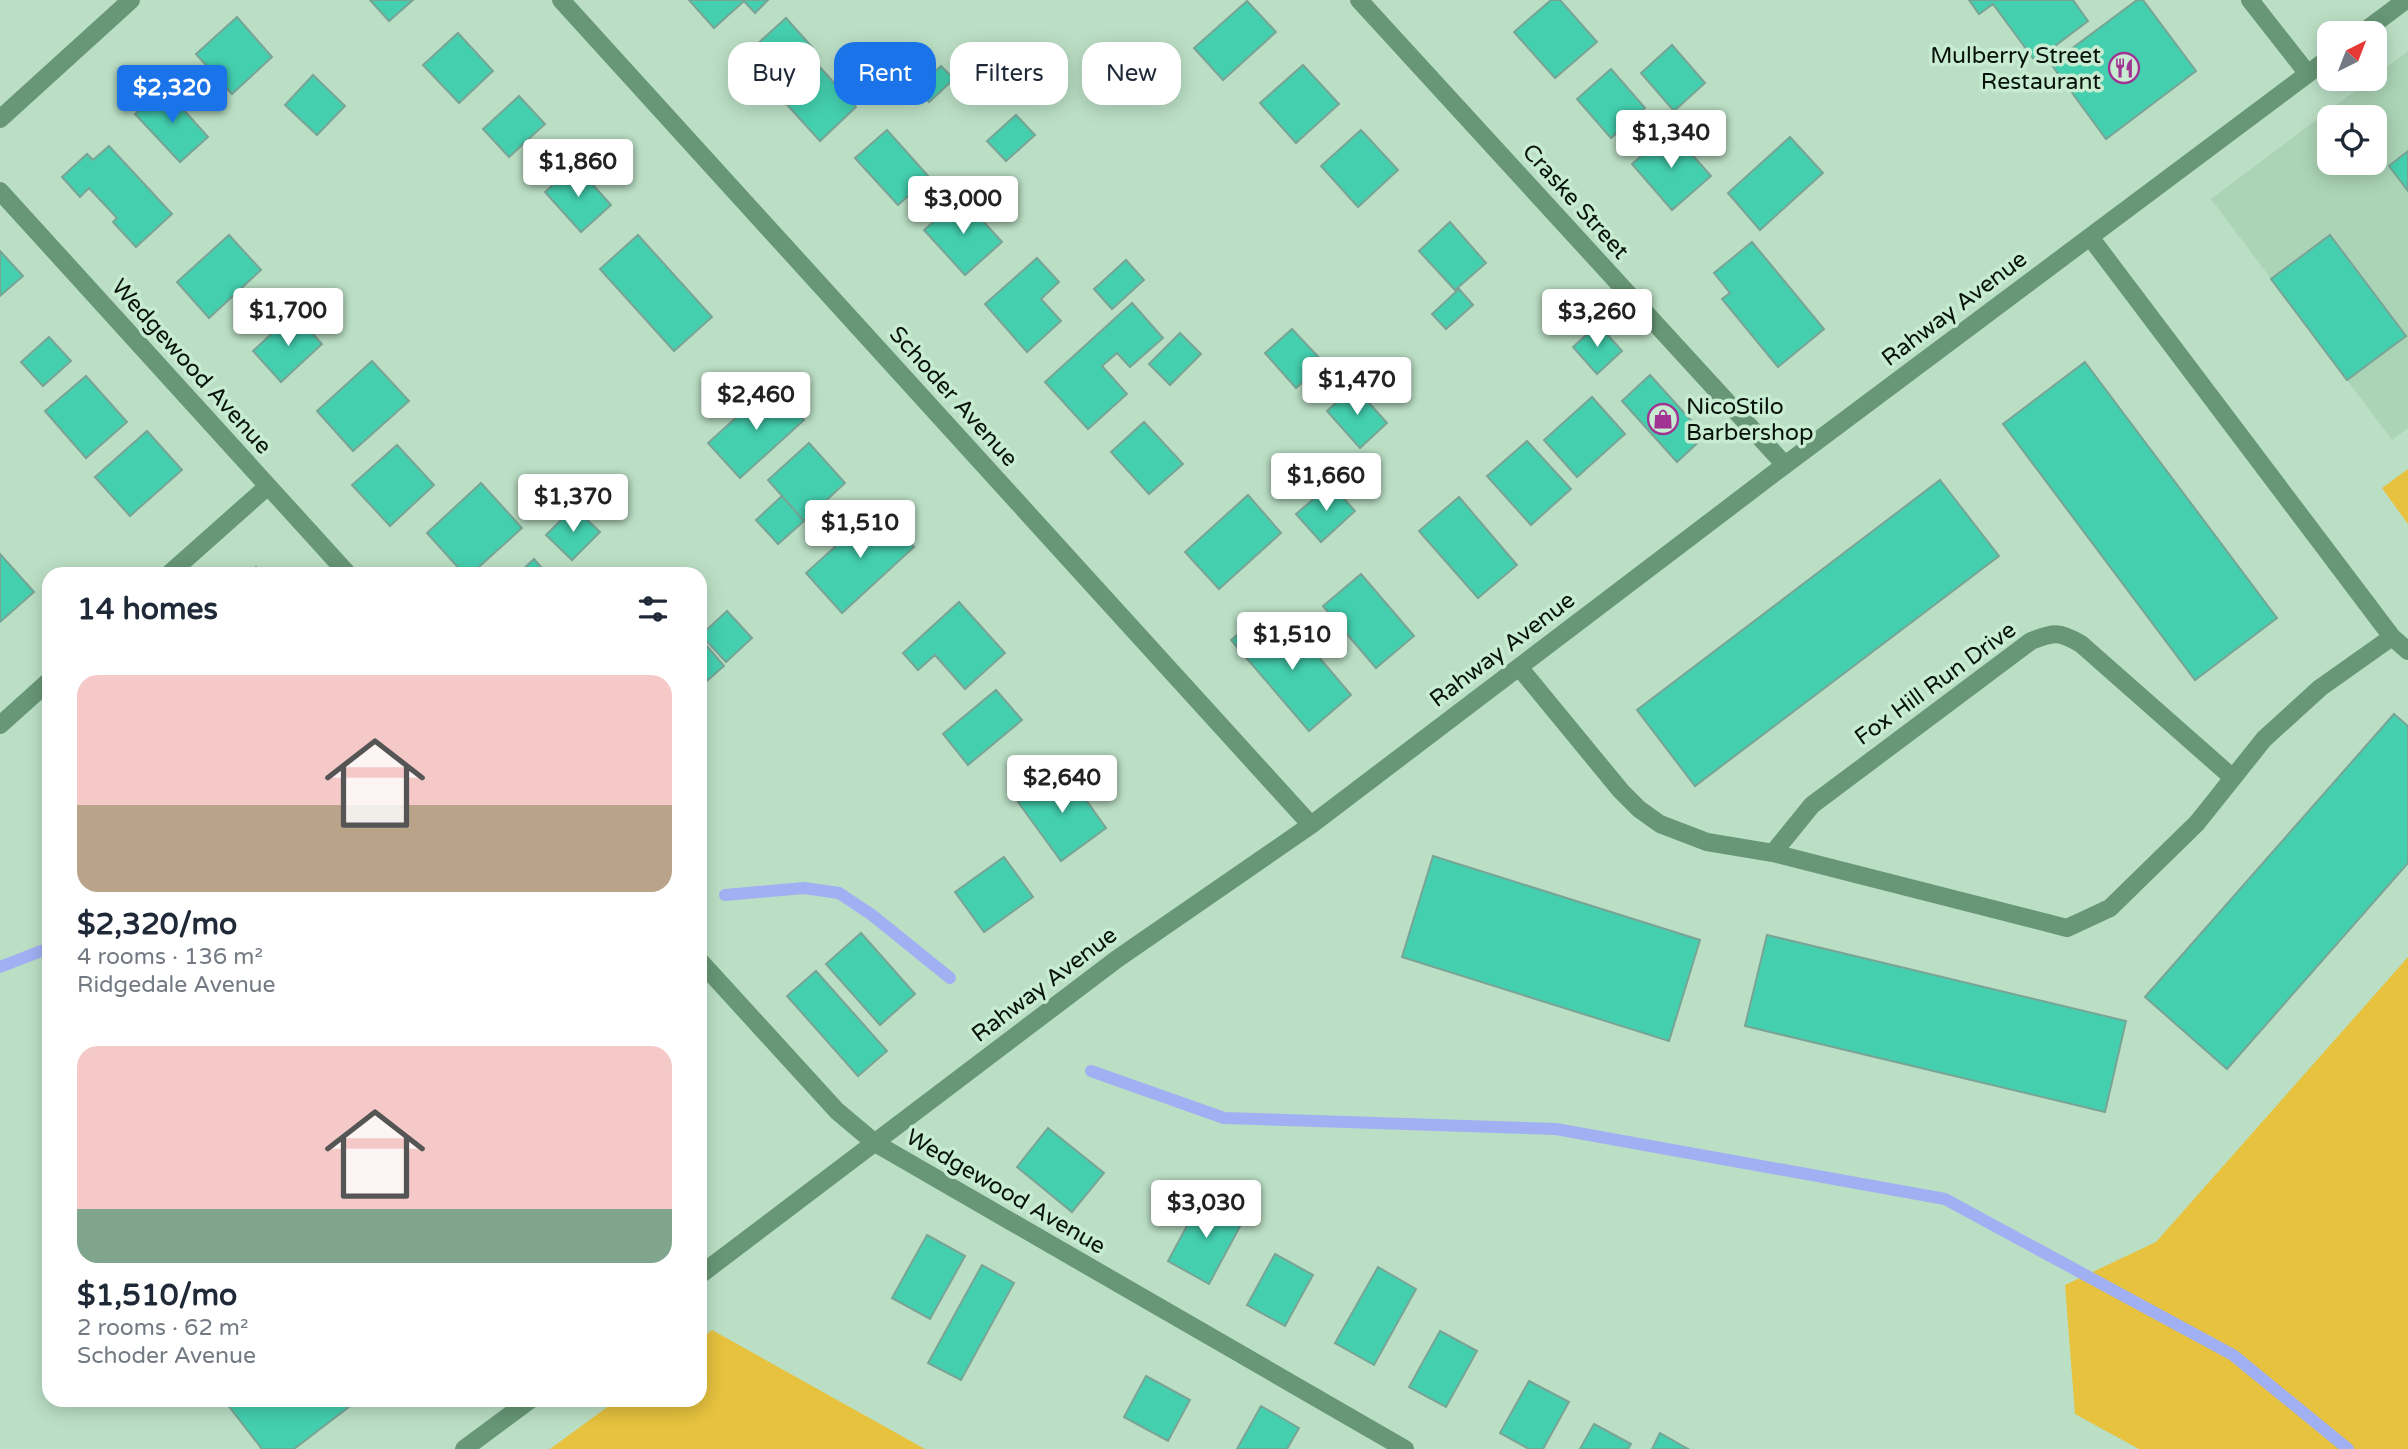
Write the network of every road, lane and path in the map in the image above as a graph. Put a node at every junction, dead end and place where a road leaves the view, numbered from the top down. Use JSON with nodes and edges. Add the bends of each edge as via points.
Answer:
{"nodes":[{"id":1,"x":131,"y":0,"type":"edge"},
{"id":2,"x":561,"y":0,"type":"edge"},
{"id":3,"x":1359,"y":0,"type":"edge"},
{"id":4,"x":2250,"y":0,"type":"edge"},
{"id":5,"x":2406,"y":0,"type":"edge"},
{"id":6,"x":2378,"y":21,"type":"edge"},
{"id":7,"x":2317,"y":67,"type":"edge"},
{"id":8,"x":2308,"y":74,"type":"junction"},
{"id":9,"x":0,"y":119,"type":"edge"},
{"id":10,"x":0,"y":191,"type":"edge"},
{"id":11,"x":2090,"y":237,"type":"junction"},
{"id":12,"x":1785,"y":465,"type":"junction"},
{"id":13,"x":268,"y":486,"type":"junction"},
{"id":14,"x":177,"y":567,"type":"edge"},
{"id":15,"x":342,"y":567,"type":"edge"},
{"id":16,"x":2392,"y":637,"type":"junction"},
{"id":17,"x":2408,"y":651,"type":"edge"},
{"id":18,"x":1519,"y":667,"type":"junction"},
{"id":19,"x":42,"y":687,"type":"edge"},
{"id":20,"x":0,"y":724,"type":"edge"},
{"id":21,"x":2233,"y":778,"type":"junction"},
{"id":22,"x":1311,"y":825,"type":"junction"},
{"id":23,"x":1773,"y":853,"type":"junction"},
{"id":24,"x":707,"y":969,"type":"edge"},
{"id":25,"x":875,"y":1143,"type":"junction"},
{"id":26,"x":707,"y":1270,"type":"edge"},
{"id":27,"x":521,"y":1407,"type":"edge"},
{"id":28,"x":464,"y":1449,"type":"edge"},
{"id":29,"x":1405,"y":1449,"type":"edge"}],
"edges":[{"from":1,"to":9,"type":"street"},
{"from":2,"to":22,"type":"street","name":"Schoder Avenue"},
{"from":3,"to":12,"type":"street","name":"Craske Street"},
{"from":4,"to":8,"type":"street"},
{"from":5,"to":6,"type":"street"},
{"from":7,"to":8,"type":"street","name":"Rahway Avenue"},
{"from":8,"to":11,"type":"street","name":"Rahway Avenue"},
{"from":10,"to":13,"type":"street","name":"Wedgewood Avenue"},
{"from":11,"to":12,"type":"street","name":"Rahway Avenue"},
{"from":11,"to":16,"type":"street"},
{"from":12,"to":18,"type":"street","name":"Rahway Avenue"},
{"from":13,"to":14,"type":"street"},
{"from":13,"to":15,"type":"street","name":"Wedgewood Avenue"},
{"from":16,"to":17,"type":"street"},
{"from":16,"to":21,"type":"street","via":[[2320,688],[2264,739]]},
{"from":18,"to":22,"type":"street","name":"Rahway Avenue"},
{"from":18,"to":23,"type":"street","via":[[1639,809],[1660,824],[1707,842]]},
{"from":19,"to":20,"type":"street"},
{"from":21,"to":23,"type":"street","via":[[2197,823],[2110,908],[2067,928]]},
{"from":21,"to":23,"type":"street","name":"Fox Hill Run Drive","via":[[2081,644],[2064,634],[2049,634],[2031,641],[1812,805]]},
{"from":22,"to":25,"type":"street","name":"Rahway Avenue","via":[[1118,959]]},
{"from":24,"to":25,"type":"street","name":"Wedgewood Avenue","via":[[837,1111]]},
{"from":25,"to":26,"type":"street","name":"Rahway Avenue"},
{"from":25,"to":29,"type":"street","name":"Wedgewood Avenue"},
{"from":27,"to":28,"type":"street"}]}
